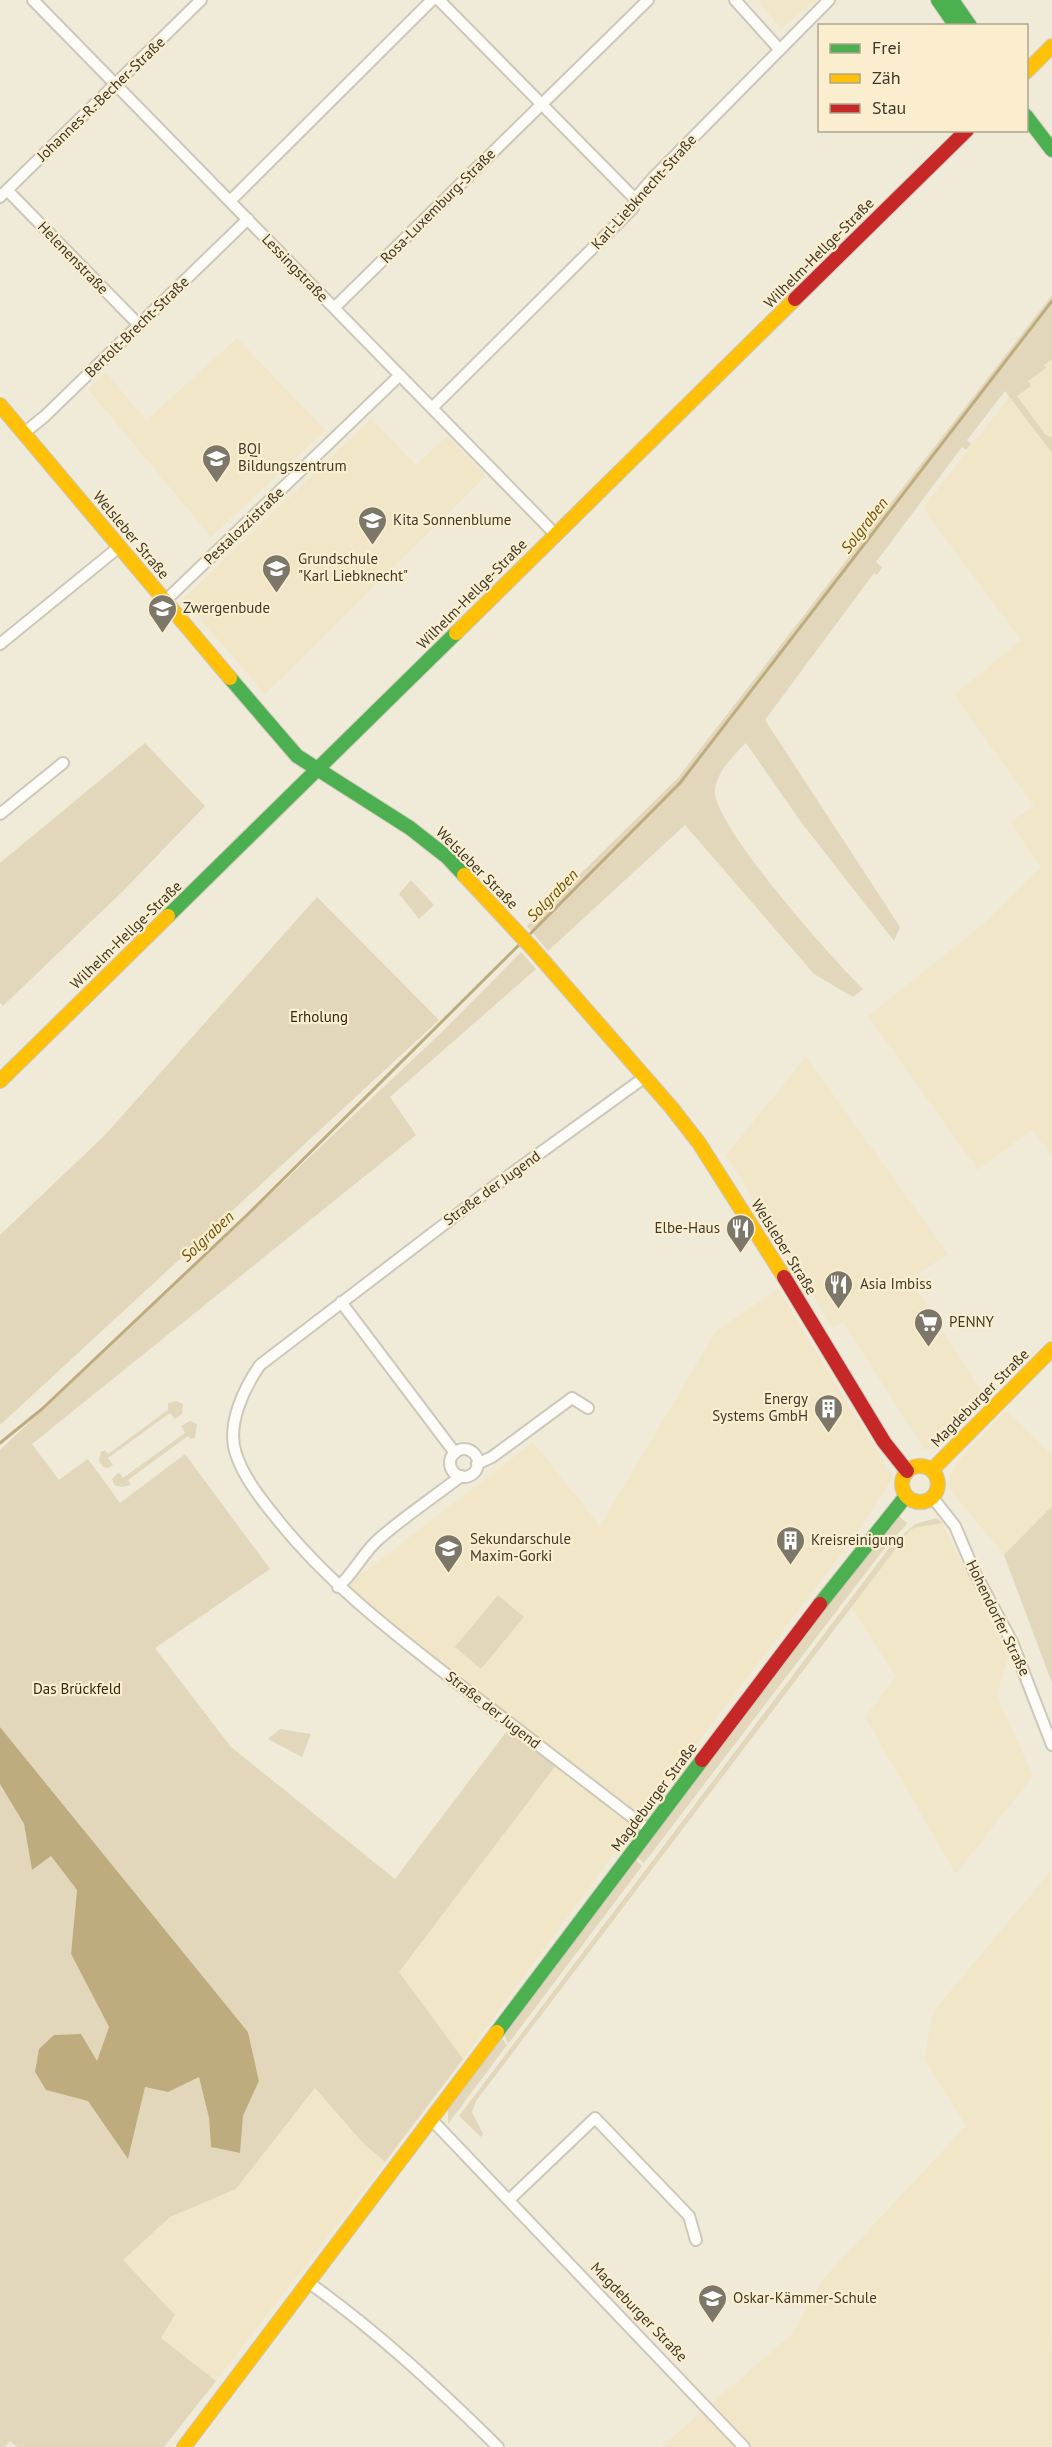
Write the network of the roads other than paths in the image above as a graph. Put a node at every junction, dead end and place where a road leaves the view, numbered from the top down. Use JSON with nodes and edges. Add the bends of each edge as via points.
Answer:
{"nodes":[{"id":1,"x":33,"y":0,"type":"edge"},
{"id":2,"x":201,"y":0,"type":"edge"},
{"id":3,"x":432,"y":0,"type":"edge"},
{"id":4,"x":439,"y":0,"type":"edge"},
{"id":5,"x":648,"y":0,"type":"edge"},
{"id":6,"x":735,"y":0,"type":"edge"},
{"id":7,"x":829,"y":0,"type":"edge"},
{"id":8,"x":944,"y":1,"type":"edge"},
{"id":9,"x":955,"y":24,"type":"edge"},
{"id":10,"x":968,"y":24,"type":"edge"},
{"id":11,"x":1052,"y":46,"type":"edge"},
{"id":12,"x":780,"y":50,"type":"junction"},
{"id":13,"x":1028,"y":70,"type":"edge"},
{"id":14,"x":116,"y":85,"type":"junction"},
{"id":15,"x":542,"y":104,"type":"junction"},
{"id":16,"x":1028,"y":119,"type":"edge"},
{"id":17,"x":965,"y":132,"type":"edge"},
{"id":18,"x":1052,"y":150,"type":"edge"},
{"id":19,"x":3,"y":194,"type":"edge"},
{"id":20,"x":635,"y":199,"type":"junction"},
{"id":21,"x":230,"y":201,"type":"junction"},
{"id":22,"x":248,"y":219,"type":"junction"},
{"id":23,"x":334,"y":308,"type":"junction"},
{"id":24,"x":139,"y":325,"type":"junction"},
{"id":25,"x":400,"y":375,"type":"junction"},
{"id":26,"x":0,"y":405,"type":"edge"},
{"id":27,"x":432,"y":408,"type":"junction"},
{"id":28,"x":24,"y":433,"type":"junction"},
{"id":29,"x":556,"y":535,"type":"junction"},
{"id":30,"x":119,"y":547,"type":"junction"},
{"id":31,"x":165,"y":601,"type":"junction"},
{"id":32,"x":0,"y":644,"type":"edge"},
{"id":33,"x":63,"y":763,"type":"dead end"},
{"id":34,"x":318,"y":770,"type":"junction"},
{"id":35,"x":0,"y":814,"type":"edge"},
{"id":36,"x":645,"y":1077,"type":"junction"},
{"id":37,"x":0,"y":1081,"type":"edge"},
{"id":38,"x":341,"y":1302,"type":"junction"},
{"id":39,"x":1052,"y":1349,"type":"edge"},
{"id":40,"x":588,"y":1408,"type":"dead end"},
{"id":41,"x":455,"y":1453,"type":"junction"},
{"id":42,"x":477,"y":1464,"type":"junction"},
{"id":43,"x":932,"y":1470,"type":"junction"},
{"id":44,"x":907,"y":1471,"type":"junction"},
{"id":45,"x":461,"y":1476,"type":"junction"},
{"id":46,"x":906,"y":1496,"type":"junction"},
{"id":47,"x":933,"y":1498,"type":"junction"},
{"id":48,"x":338,"y":1587,"type":"junction"},
{"id":49,"x":1052,"y":1745,"type":"edge"},
{"id":50,"x":649,"y":1830,"type":"junction"},
{"id":51,"x":431,"y":2119,"type":"junction"},
{"id":52,"x":509,"y":2200,"type":"junction"},
{"id":53,"x":696,"y":2240,"type":"dead end"},
{"id":54,"x":309,"y":2282,"type":"junction"},
{"id":55,"x":184,"y":2447,"type":"edge"},
{"id":56,"x":498,"y":2447,"type":"edge"},
{"id":57,"x":744,"y":2447,"type":"edge"}],
"edges":[{"from":1,"to":14,"type":"street","name":"Lessingstraße"},
{"from":2,"to":14,"type":"street","name":"Johannes-R.-Becher-Straße"},
{"from":3,"to":21,"type":"street"},
{"from":4,"to":15,"type":"street"},
{"from":5,"to":15,"type":"street","name":"Rosa-Luxemburg-Straße"},
{"from":6,"to":12,"type":"street"},
{"from":7,"to":12,"type":"street","name":"Karl-Liebknecht-Straße"},
{"from":8,"to":9,"type":"main road"},
{"from":8,"to":10,"type":"main road"},
{"from":11,"to":13,"type":"main road"},
{"from":12,"to":20,"type":"street","name":"Karl-Liebknecht-Straße"},
{"from":14,"to":19,"type":"street","name":"Johannes-R.-Becher-Straße"},
{"from":14,"to":21,"type":"street","name":"Lessingstraße"},
{"from":15,"to":20,"type":"street"},
{"from":15,"to":23,"type":"street","name":"Rosa-Luxemburg-Straße"},
{"from":16,"to":18,"type":"main road"},
{"from":17,"to":29,"type":"main road","name":"Wilhelm-Hellge-Straße"},
{"from":19,"to":24,"type":"street","name":"Helenenstraße"},
{"from":20,"to":27,"type":"street","name":"Karl-Liebknecht-Straße","via":[[633,208]]},
{"from":21,"to":22,"type":"street","name":"Lessingstraße"},
{"from":22,"to":23,"type":"street","name":"Lessingstraße"},
{"from":22,"to":24,"type":"street","name":"Bertolt-Brecht-Straße"},
{"from":23,"to":25,"type":"street","name":"Lessingstraße"},
{"from":24,"to":28,"type":"street","name":"Bertolt-Brecht-Straße"},
{"from":25,"to":27,"type":"street","name":"Lessingstraße"},
{"from":25,"to":31,"type":"street","name":"Pestalozzistraße"},
{"from":26,"to":28,"type":"main road","name":"Welsleber Straße"},
{"from":27,"to":29,"type":"street","name":"Lessingstraße"},
{"from":28,"to":30,"type":"main road","name":"Welsleber Straße"},
{"from":29,"to":34,"type":"main road","name":"Wilhelm-Hellge-Straße"},
{"from":30,"to":31,"type":"main road","name":"Welsleber Straße"},
{"from":30,"to":32,"type":"street"},
{"from":31,"to":34,"type":"main road","name":"Welsleber Straße","via":[[284,742]]},
{"from":33,"to":35,"type":"street"},
{"from":34,"to":36,"type":"main road","name":"Welsleber Straße","via":[[410,828],[447,857]]},
{"from":34,"to":37,"type":"main road","name":"Wilhelm-Hellge-Straße"},
{"from":36,"to":38,"type":"street","name":"Straße der Jugend"},
{"from":36,"to":44,"type":"main road","name":"Welsleber Straße","via":[[699,1143],[884,1442]]},
{"from":38,"to":41,"type":"street"},
{"from":38,"to":48,"type":"street","name":"Straße der Jugend","via":[[260,1365],[242,1397],[233,1428],[235,1452],[246,1476],[297,1545]]},
{"from":39,"to":43,"type":"main road","name":"Magdeburger Straße"},
{"from":40,"to":42,"type":"street","via":[[572,1398],[492,1458]]},
{"from":41,"to":42,"type":"street","via":[[469,1450]]},
{"from":41,"to":45,"type":"street","via":[[451,1466]]},
{"from":42,"to":45,"type":"street","via":[[474,1472]]},
{"from":43,"to":44,"type":"main road","name":"Magdeburger Straße","via":[[921,1466]]},
{"from":43,"to":47,"type":"main road","name":"Magdeburger Straße","via":[[938,1486]]},
{"from":44,"to":46,"type":"main road","via":[[902,1484]]},
{"from":45,"to":48,"type":"street","via":[[379,1538]]},
{"from":46,"to":47,"type":"main road","via":[[921,1502]]},
{"from":46,"to":50,"type":"main road","name":"Magdeburger Straße","via":[[859,1552]]},
{"from":47,"to":49,"type":"street","name":"Hohendorfer Straße","via":[[956,1526],[975,1573],[1012,1642]]},
{"from":48,"to":50,"type":"street","name":"Straße der Jugend","via":[[370,1616]]},
{"from":50,"to":51,"type":"main road","name":"Magdeburger Straße"},
{"from":51,"to":52,"type":"street","name":"Magdeburger Straße"},
{"from":51,"to":54,"type":"main road","name":"Magdeburger Straße"},
{"from":52,"to":53,"type":"street","via":[[595,2118],[689,2216]]},
{"from":52,"to":57,"type":"street","name":"Magdeburger Straße"},
{"from":54,"to":55,"type":"main road","name":"Magdeburger Straße"},
{"from":54,"to":56,"type":"street","via":[[364,2324]]}]}
